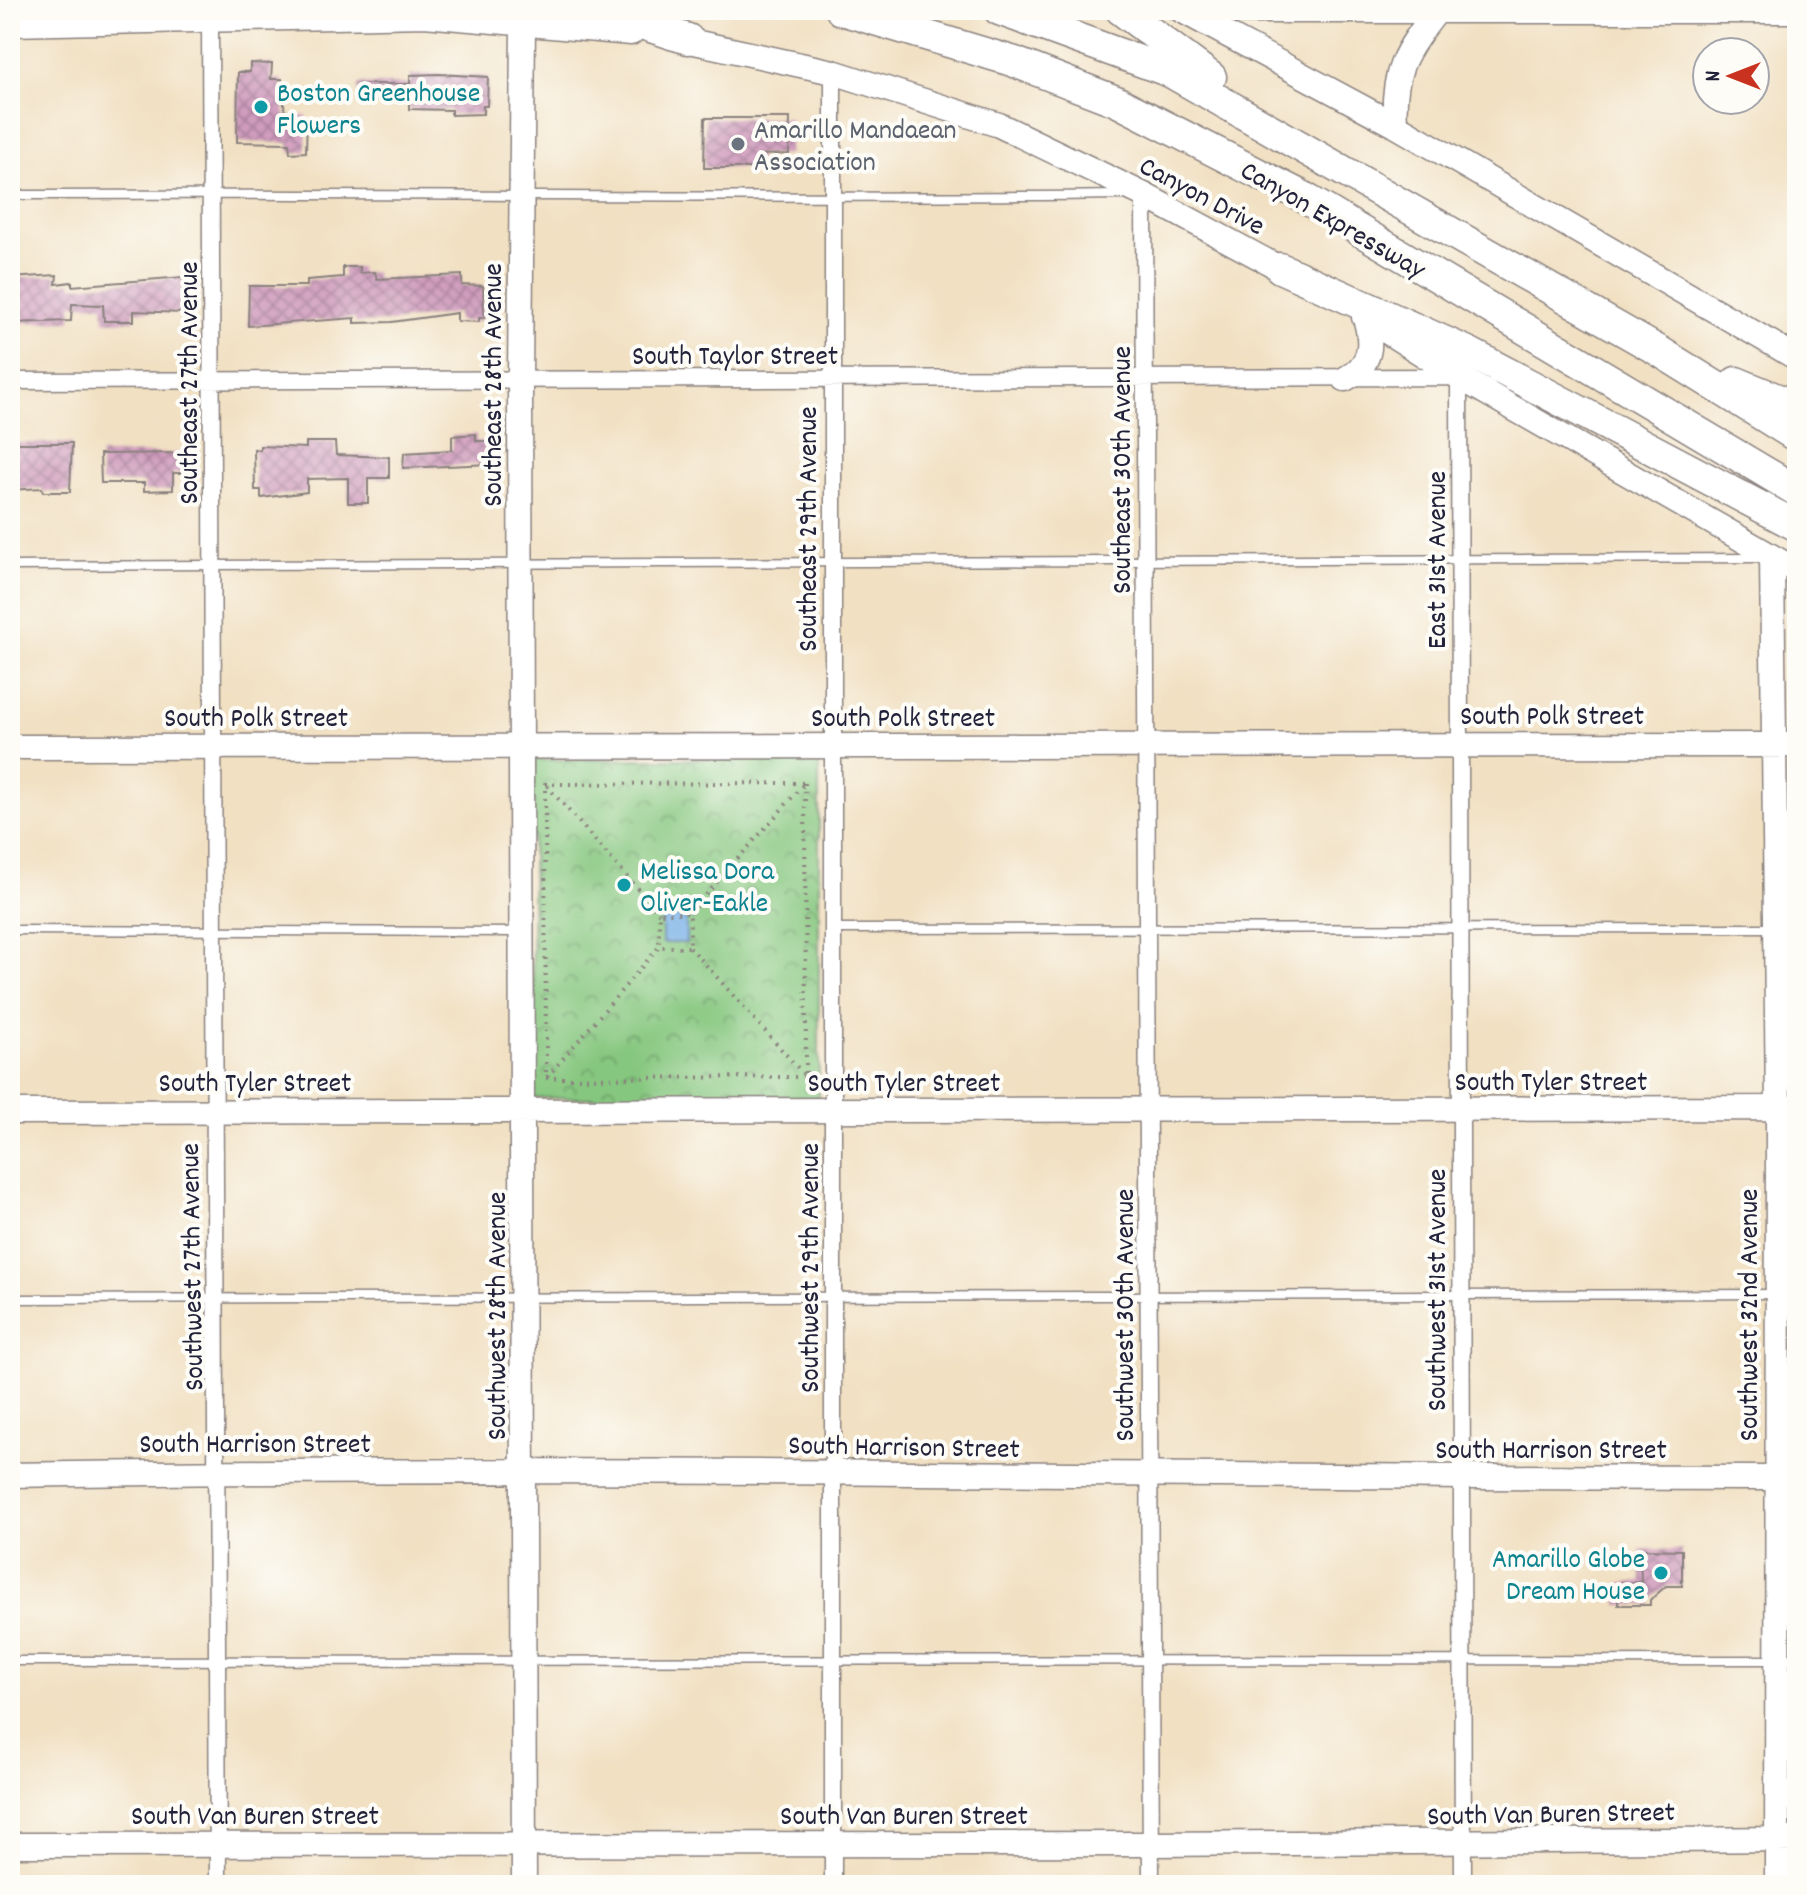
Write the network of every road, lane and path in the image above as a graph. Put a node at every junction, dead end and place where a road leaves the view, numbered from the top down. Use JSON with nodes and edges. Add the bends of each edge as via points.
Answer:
{"nodes":[{"id":1,"x":573,"y":10,"type":"edge"},
{"id":2,"x":841,"y":10,"type":"edge"},
{"id":3,"x":999,"y":10,"type":"edge"},
{"id":4,"x":1121,"y":10,"type":"edge"},
{"id":5,"x":1182,"y":10,"type":"edge"},
{"id":6,"x":1456,"y":10,"type":"edge"},
{"id":7,"x":1437,"y":11,"type":"edge"},
{"id":8,"x":1784,"y":11,"type":"edge"},
{"id":9,"x":210,"y":21,"type":"junction"},
{"id":10,"x":523,"y":23,"type":"junction"},
{"id":11,"x":10,"y":24,"type":"edge"},
{"id":12,"x":688,"y":39,"type":"junction"},
{"id":13,"x":833,"y":72,"type":"junction"},
{"id":14,"x":1395,"y":125,"type":"junction"},
{"id":15,"x":1316,"y":154,"type":"junction"},
{"id":16,"x":213,"y":194,"type":"junction"},
{"id":17,"x":521,"y":194,"type":"junction"},
{"id":18,"x":10,"y":195,"type":"edge"},
{"id":19,"x":1144,"y":195,"type":"junction"},
{"id":20,"x":833,"y":199,"type":"junction"},
{"id":21,"x":1280,"y":268,"type":"junction"},
{"id":22,"x":1365,"y":318,"type":"junction"},
{"id":23,"x":1659,"y":351,"type":"junction"},
{"id":24,"x":1797,"y":358,"type":"edge"},
{"id":25,"x":1146,"y":376,"type":"junction"},
{"id":26,"x":1459,"y":377,"type":"junction"},
{"id":27,"x":832,"y":379,"type":"junction"},
{"id":28,"x":1345,"y":379,"type":"junction"},
{"id":29,"x":10,"y":381,"type":"edge"},
{"id":30,"x":520,"y":381,"type":"junction"},
{"id":31,"x":213,"y":382,"type":"junction"},
{"id":32,"x":1797,"y":407,"type":"edge"},
{"id":33,"x":1797,"y":437,"type":"edge"},
{"id":34,"x":1797,"y":491,"type":"edge"},
{"id":35,"x":1797,"y":526,"type":"edge"},
{"id":36,"x":1772,"y":558,"type":"junction"},
{"id":37,"x":832,"y":560,"type":"junction"},
{"id":38,"x":1461,"y":560,"type":"junction"},
{"id":39,"x":1146,"y":562,"type":"junction"},
{"id":40,"x":214,"y":565,"type":"junction"},
{"id":41,"x":521,"y":565,"type":"junction"},
{"id":42,"x":10,"y":566,"type":"edge"},
{"id":43,"x":1797,"y":571,"type":"edge"},
{"id":44,"x":1462,"y":743,"type":"junction"},
{"id":45,"x":215,"y":745,"type":"junction"},
{"id":46,"x":1785,"y":745,"type":"edge"},
{"id":47,"x":1146,"y":746,"type":"junction"},
{"id":48,"x":10,"y":747,"type":"edge"},
{"id":49,"x":522,"y":747,"type":"junction"},
{"id":50,"x":832,"y":747,"type":"junction"},
{"id":51,"x":805,"y":783,"type":"junction"},
{"id":52,"x":545,"y":784,"type":"junction"},
{"id":53,"x":659,"y":913,"type":"junction"},
{"id":54,"x":690,"y":913,"type":"junction"},
{"id":55,"x":1461,"y":927,"type":"junction"},
{"id":56,"x":1787,"y":928,"type":"edge"},
{"id":57,"x":833,"y":929,"type":"junction"},
{"id":58,"x":1147,"y":929,"type":"junction"},
{"id":59,"x":10,"y":930,"type":"edge"},
{"id":60,"x":215,"y":932,"type":"junction"},
{"id":61,"x":523,"y":932,"type":"junction"},
{"id":62,"x":659,"y":947,"type":"junction"},
{"id":63,"x":690,"y":947,"type":"junction"},
{"id":64,"x":817,"y":1076,"type":"dead end"},
{"id":65,"x":806,"y":1077,"type":"junction"},
{"id":66,"x":546,"y":1078,"type":"junction"},
{"id":67,"x":1788,"y":1108,"type":"edge"},
{"id":68,"x":215,"y":1110,"type":"junction"},
{"id":69,"x":1460,"y":1110,"type":"junction"},
{"id":70,"x":524,"y":1111,"type":"junction"},
{"id":71,"x":834,"y":1111,"type":"junction"},
{"id":72,"x":10,"y":1112,"type":"edge"},
{"id":73,"x":1148,"y":1112,"type":"junction"},
{"id":74,"x":1461,"y":1294,"type":"junction"},
{"id":75,"x":1787,"y":1294,"type":"edge"},
{"id":76,"x":834,"y":1295,"type":"junction"},
{"id":77,"x":1149,"y":1296,"type":"junction"},
{"id":78,"x":525,"y":1297,"type":"junction"},
{"id":79,"x":216,"y":1298,"type":"junction"},
{"id":80,"x":10,"y":1299,"type":"edge"},
{"id":81,"x":525,"y":1471,"type":"junction"},
{"id":82,"x":218,"y":1472,"type":"junction"},
{"id":83,"x":833,"y":1474,"type":"junction"},
{"id":84,"x":10,"y":1475,"type":"edge"},
{"id":85,"x":1149,"y":1477,"type":"junction"},
{"id":86,"x":1462,"y":1478,"type":"junction"},
{"id":87,"x":1787,"y":1478,"type":"edge"},
{"id":88,"x":834,"y":1660,"type":"junction"},
{"id":89,"x":1150,"y":1660,"type":"junction"},
{"id":90,"x":1787,"y":1660,"type":"edge"},
{"id":91,"x":10,"y":1661,"type":"edge"},
{"id":92,"x":525,"y":1661,"type":"junction"},
{"id":93,"x":217,"y":1663,"type":"junction"},
{"id":94,"x":1463,"y":1663,"type":"junction"},
{"id":95,"x":1787,"y":1839,"type":"edge"},
{"id":96,"x":525,"y":1843,"type":"junction"},
{"id":97,"x":1463,"y":1843,"type":"junction"},
{"id":98,"x":217,"y":1844,"type":"junction"},
{"id":99,"x":833,"y":1844,"type":"junction"},
{"id":100,"x":1151,"y":1844,"type":"junction"},
{"id":101,"x":10,"y":1845,"type":"edge"},
{"id":102,"x":218,"y":1885,"type":"edge"},
{"id":103,"x":524,"y":1885,"type":"edge"},
{"id":104,"x":833,"y":1885,"type":"edge"},
{"id":105,"x":1151,"y":1885,"type":"edge"},
{"id":106,"x":1463,"y":1885,"type":"edge"},
{"id":107,"x":1777,"y":1885,"type":"edge"}],
"edges":[{"from":1,"to":12,"type":"highway"},
{"from":2,"to":34,"type":"highway","name":"Canyon Expressway","via":[[1012,61],[1116,101],[1300,195]]},
{"from":3,"to":15,"type":"highway","name":"Canyon Expressway","via":[[1170,72]]},
{"from":4,"to":15,"type":"highway"},
{"from":5,"to":7,"type":"main road"},
{"from":5,"to":14,"type":"main road"},
{"from":6,"to":7,"type":"main road"},
{"from":6,"to":8,"type":"main road"},
{"from":7,"to":14,"type":"main road","via":[[1412,42],[1396,75]]},
{"from":9,"to":10,"type":"main road","name":"Canyon Drive","via":[[424,15]]},
{"from":9,"to":11,"type":"main road","name":"Canyon Drive"},
{"from":9,"to":16,"type":"street","name":"Southeast 27th Avenue"},
{"from":10,"to":12,"type":"main road","name":"Canyon Drive"},
{"from":10,"to":17,"type":"main road","name":"Southeast 28th Avenue"},
{"from":12,"to":13,"type":"main road","name":"Canyon Drive"},
{"from":13,"to":19,"type":"main road","name":"Canyon Drive","via":[[999,125]]},
{"from":13,"to":20,"type":"street","name":"Southeast 29th Avenue"},
{"from":14,"to":24,"type":"main road"},
{"from":15,"to":23,"type":"highway","name":"Canyon Expressway"},
{"from":16,"to":17,"type":"lane"},
{"from":16,"to":18,"type":"lane"},
{"from":16,"to":31,"type":"street","name":"Southeast 27th Avenue"},
{"from":17,"to":20,"type":"lane"},
{"from":17,"to":30,"type":"main road","name":"Southeast 28th Avenue"},
{"from":19,"to":20,"type":"lane"},
{"from":19,"to":21,"type":"main road","name":"Canyon Drive"},
{"from":19,"to":25,"type":"street","name":"Southeast 30th Avenue"},
{"from":20,"to":27,"type":"street","name":"Southeast 29th Avenue"},
{"from":21,"to":22,"type":"main road","name":"Canyon Drive"},
{"from":21,"to":35,"type":"highway","via":[[1470,353]]},
{"from":22,"to":26,"type":"main road","name":"Canyon Drive"},
{"from":22,"to":28,"type":"main road","via":[[1371,347],[1359,372]]},
{"from":23,"to":32,"type":"highway"},
{"from":23,"to":33,"type":"highway","name":"Canyon Expressway"},
{"from":25,"to":27,"type":"street","name":"South Taylor Street"},
{"from":25,"to":28,"type":"street","name":"South Taylor Street"},
{"from":25,"to":39,"type":"street","name":"Southeast 30th Avenue"},
{"from":26,"to":28,"type":"street","name":"South Taylor Street"},
{"from":26,"to":36,"type":"main road","name":"Canyon Drive"},
{"from":26,"to":38,"type":"street","name":"East 31st Avenue"},
{"from":27,"to":30,"type":"street","name":"South Taylor Street"},
{"from":27,"to":37,"type":"street","name":"Southeast 29th Avenue"},
{"from":29,"to":31,"type":"street","name":"South Taylor Street"},
{"from":30,"to":31,"type":"street","name":"South Taylor Street"},
{"from":30,"to":41,"type":"main road","name":"Southeast 28th Avenue"},
{"from":31,"to":40,"type":"street","name":"Southeast 27th Avenue"},
{"from":36,"to":38,"type":"lane"},
{"from":36,"to":43,"type":"main road","name":"Canyon Drive"},
{"from":36,"to":46,"type":"main road","name":"Southwest 32nd Avenue"},
{"from":37,"to":39,"type":"lane"},
{"from":37,"to":41,"type":"lane"},
{"from":37,"to":50,"type":"street","name":"Southeast 29th Avenue"},
{"from":38,"to":39,"type":"lane"},
{"from":38,"to":44,"type":"street","name":"East 31st Avenue"},
{"from":39,"to":47,"type":"street","name":"Southeast 30th Avenue"},
{"from":40,"to":41,"type":"lane"},
{"from":40,"to":42,"type":"lane"},
{"from":40,"to":45,"type":"street","name":"Southeast 27th Avenue"},
{"from":41,"to":49,"type":"main road","name":"Southeast 28th Avenue"},
{"from":44,"to":46,"type":"main road","name":"South Polk Street"},
{"from":44,"to":47,"type":"main road","name":"South Polk Street"},
{"from":44,"to":55,"type":"street","name":"Southwest 31st Avenue"},
{"from":45,"to":48,"type":"main road","name":"South Polk Street"},
{"from":45,"to":49,"type":"main road","name":"South Polk Street"},
{"from":45,"to":60,"type":"street","name":"Southwest 27th Avenue"},
{"from":46,"to":56,"type":"main road","name":"Southwest 32nd Avenue"},
{"from":47,"to":50,"type":"main road","name":"South Polk Street"},
{"from":47,"to":58,"type":"street","name":"Southwest 30th Avenue"},
{"from":49,"to":50,"type":"main road","name":"South Polk Street"},
{"from":49,"to":61,"type":"main road","name":"Southwest 28th Avenue"},
{"from":50,"to":57,"type":"street","name":"Southwest 29th Avenue"},
{"from":51,"to":52,"type":"path"},
{"from":51,"to":54,"type":"path"},
{"from":51,"to":65,"type":"path"},
{"from":52,"to":53,"type":"path"},
{"from":52,"to":66,"type":"path"},
{"from":53,"to":54,"type":"path"},
{"from":53,"to":62,"type":"path"},
{"from":54,"to":63,"type":"path"},
{"from":55,"to":56,"type":"lane"},
{"from":55,"to":58,"type":"lane"},
{"from":55,"to":69,"type":"street","name":"Southwest 31st Avenue"},
{"from":56,"to":67,"type":"main road","name":"Southwest 32nd Avenue"},
{"from":57,"to":58,"type":"lane"},
{"from":57,"to":71,"type":"street","name":"Southwest 29th Avenue"},
{"from":58,"to":73,"type":"street","name":"Southwest 30th Avenue"},
{"from":59,"to":60,"type":"lane"},
{"from":60,"to":61,"type":"lane"},
{"from":60,"to":68,"type":"street","name":"Southwest 27th Avenue"},
{"from":61,"to":70,"type":"main road","name":"Southwest 28th Avenue"},
{"from":62,"to":63,"type":"path"},
{"from":62,"to":66,"type":"path"},
{"from":63,"to":65,"type":"path"},
{"from":64,"to":65,"type":"path"},
{"from":65,"to":66,"type":"path"},
{"from":67,"to":69,"type":"main road","name":"South Tyler Street"},
{"from":67,"to":75,"type":"main road","name":"Southwest 32nd Avenue"},
{"from":68,"to":70,"type":"main road","name":"South Tyler Street"},
{"from":68,"to":72,"type":"main road","name":"South Tyler Street"},
{"from":68,"to":79,"type":"street","name":"Southwest 27th Avenue"},
{"from":69,"to":73,"type":"main road","name":"South Tyler Street"},
{"from":69,"to":74,"type":"street","name":"Southwest 31st Avenue"},
{"from":70,"to":71,"type":"main road","name":"South Tyler Street"},
{"from":70,"to":78,"type":"main road","name":"Southwest 28th Avenue"},
{"from":71,"to":73,"type":"main road","name":"South Tyler Street"},
{"from":71,"to":76,"type":"street","name":"Southwest 29th Avenue"},
{"from":73,"to":77,"type":"street","name":"Southwest 30th Avenue"},
{"from":74,"to":75,"type":"lane"},
{"from":74,"to":77,"type":"lane"},
{"from":74,"to":86,"type":"street","name":"Southwest 31st Avenue"},
{"from":75,"to":87,"type":"main road","name":"Southwest 32nd Avenue"},
{"from":76,"to":77,"type":"lane"},
{"from":76,"to":78,"type":"lane"},
{"from":76,"to":83,"type":"street","name":"Southwest 29th Avenue"},
{"from":77,"to":85,"type":"street","name":"Southwest 30th Avenue"},
{"from":78,"to":79,"type":"lane"},
{"from":78,"to":81,"type":"main road","name":"Southwest 28th Avenue"},
{"from":79,"to":80,"type":"lane"},
{"from":79,"to":82,"type":"street","name":"Southwest 27th Avenue"},
{"from":81,"to":82,"type":"main road","name":"South Harrison Street"},
{"from":81,"to":83,"type":"main road","name":"South Harrison Street"},
{"from":81,"to":92,"type":"main road","name":"Southwest 28th Avenue"},
{"from":82,"to":84,"type":"main road","name":"South Harrison Street"},
{"from":82,"to":93,"type":"street","name":"Southwest 27th Avenue"},
{"from":83,"to":85,"type":"main road","name":"South Harrison Street"},
{"from":83,"to":88,"type":"street","name":"Southwest 29th Avenue"},
{"from":85,"to":86,"type":"main road","name":"South Harrison Street"},
{"from":85,"to":89,"type":"street","name":"Southwest 30th Avenue"},
{"from":86,"to":87,"type":"main road","name":"South Harrison Street"},
{"from":86,"to":94,"type":"street","name":"Southwest 31st Avenue"},
{"from":87,"to":90,"type":"main road","name":"Southwest 32nd Avenue"},
{"from":88,"to":89,"type":"lane"},
{"from":88,"to":92,"type":"lane"},
{"from":88,"to":99,"type":"street","name":"Southwest 29th Avenue"},
{"from":89,"to":94,"type":"lane"},
{"from":89,"to":100,"type":"street","name":"Southwest 30th Avenue"},
{"from":90,"to":94,"type":"lane"},
{"from":90,"to":95,"type":"main road","name":"Southwest 32nd Avenue"},
{"from":91,"to":93,"type":"lane"},
{"from":92,"to":93,"type":"lane"},
{"from":92,"to":96,"type":"main road","name":"Southwest 28th Avenue"},
{"from":93,"to":98,"type":"street","name":"Southwest 27th Avenue"},
{"from":94,"to":97,"type":"street","name":"Southwest 31st Avenue"},
{"from":95,"to":97,"type":"main road","name":"South Van Buren Street"},
{"from":95,"to":107,"type":"main road","name":"Southwest 32nd Avenue"},
{"from":96,"to":98,"type":"main road","name":"South Van Buren Street"},
{"from":96,"to":99,"type":"main road","name":"South Van Buren Street"},
{"from":96,"to":103,"type":"main road","name":"Southwest 28th Avenue"},
{"from":97,"to":100,"type":"main road","name":"South Van Buren Street"},
{"from":97,"to":106,"type":"street","name":"Southwest 31st Avenue"},
{"from":98,"to":101,"type":"main road","name":"South Van Buren Street"},
{"from":98,"to":102,"type":"street","name":"Southwest 27th Avenue"},
{"from":99,"to":100,"type":"main road","name":"South Van Buren Street"},
{"from":99,"to":104,"type":"street","name":"Southwest 29th Avenue"},
{"from":100,"to":105,"type":"street","name":"Southwest 30th Avenue"}]}
